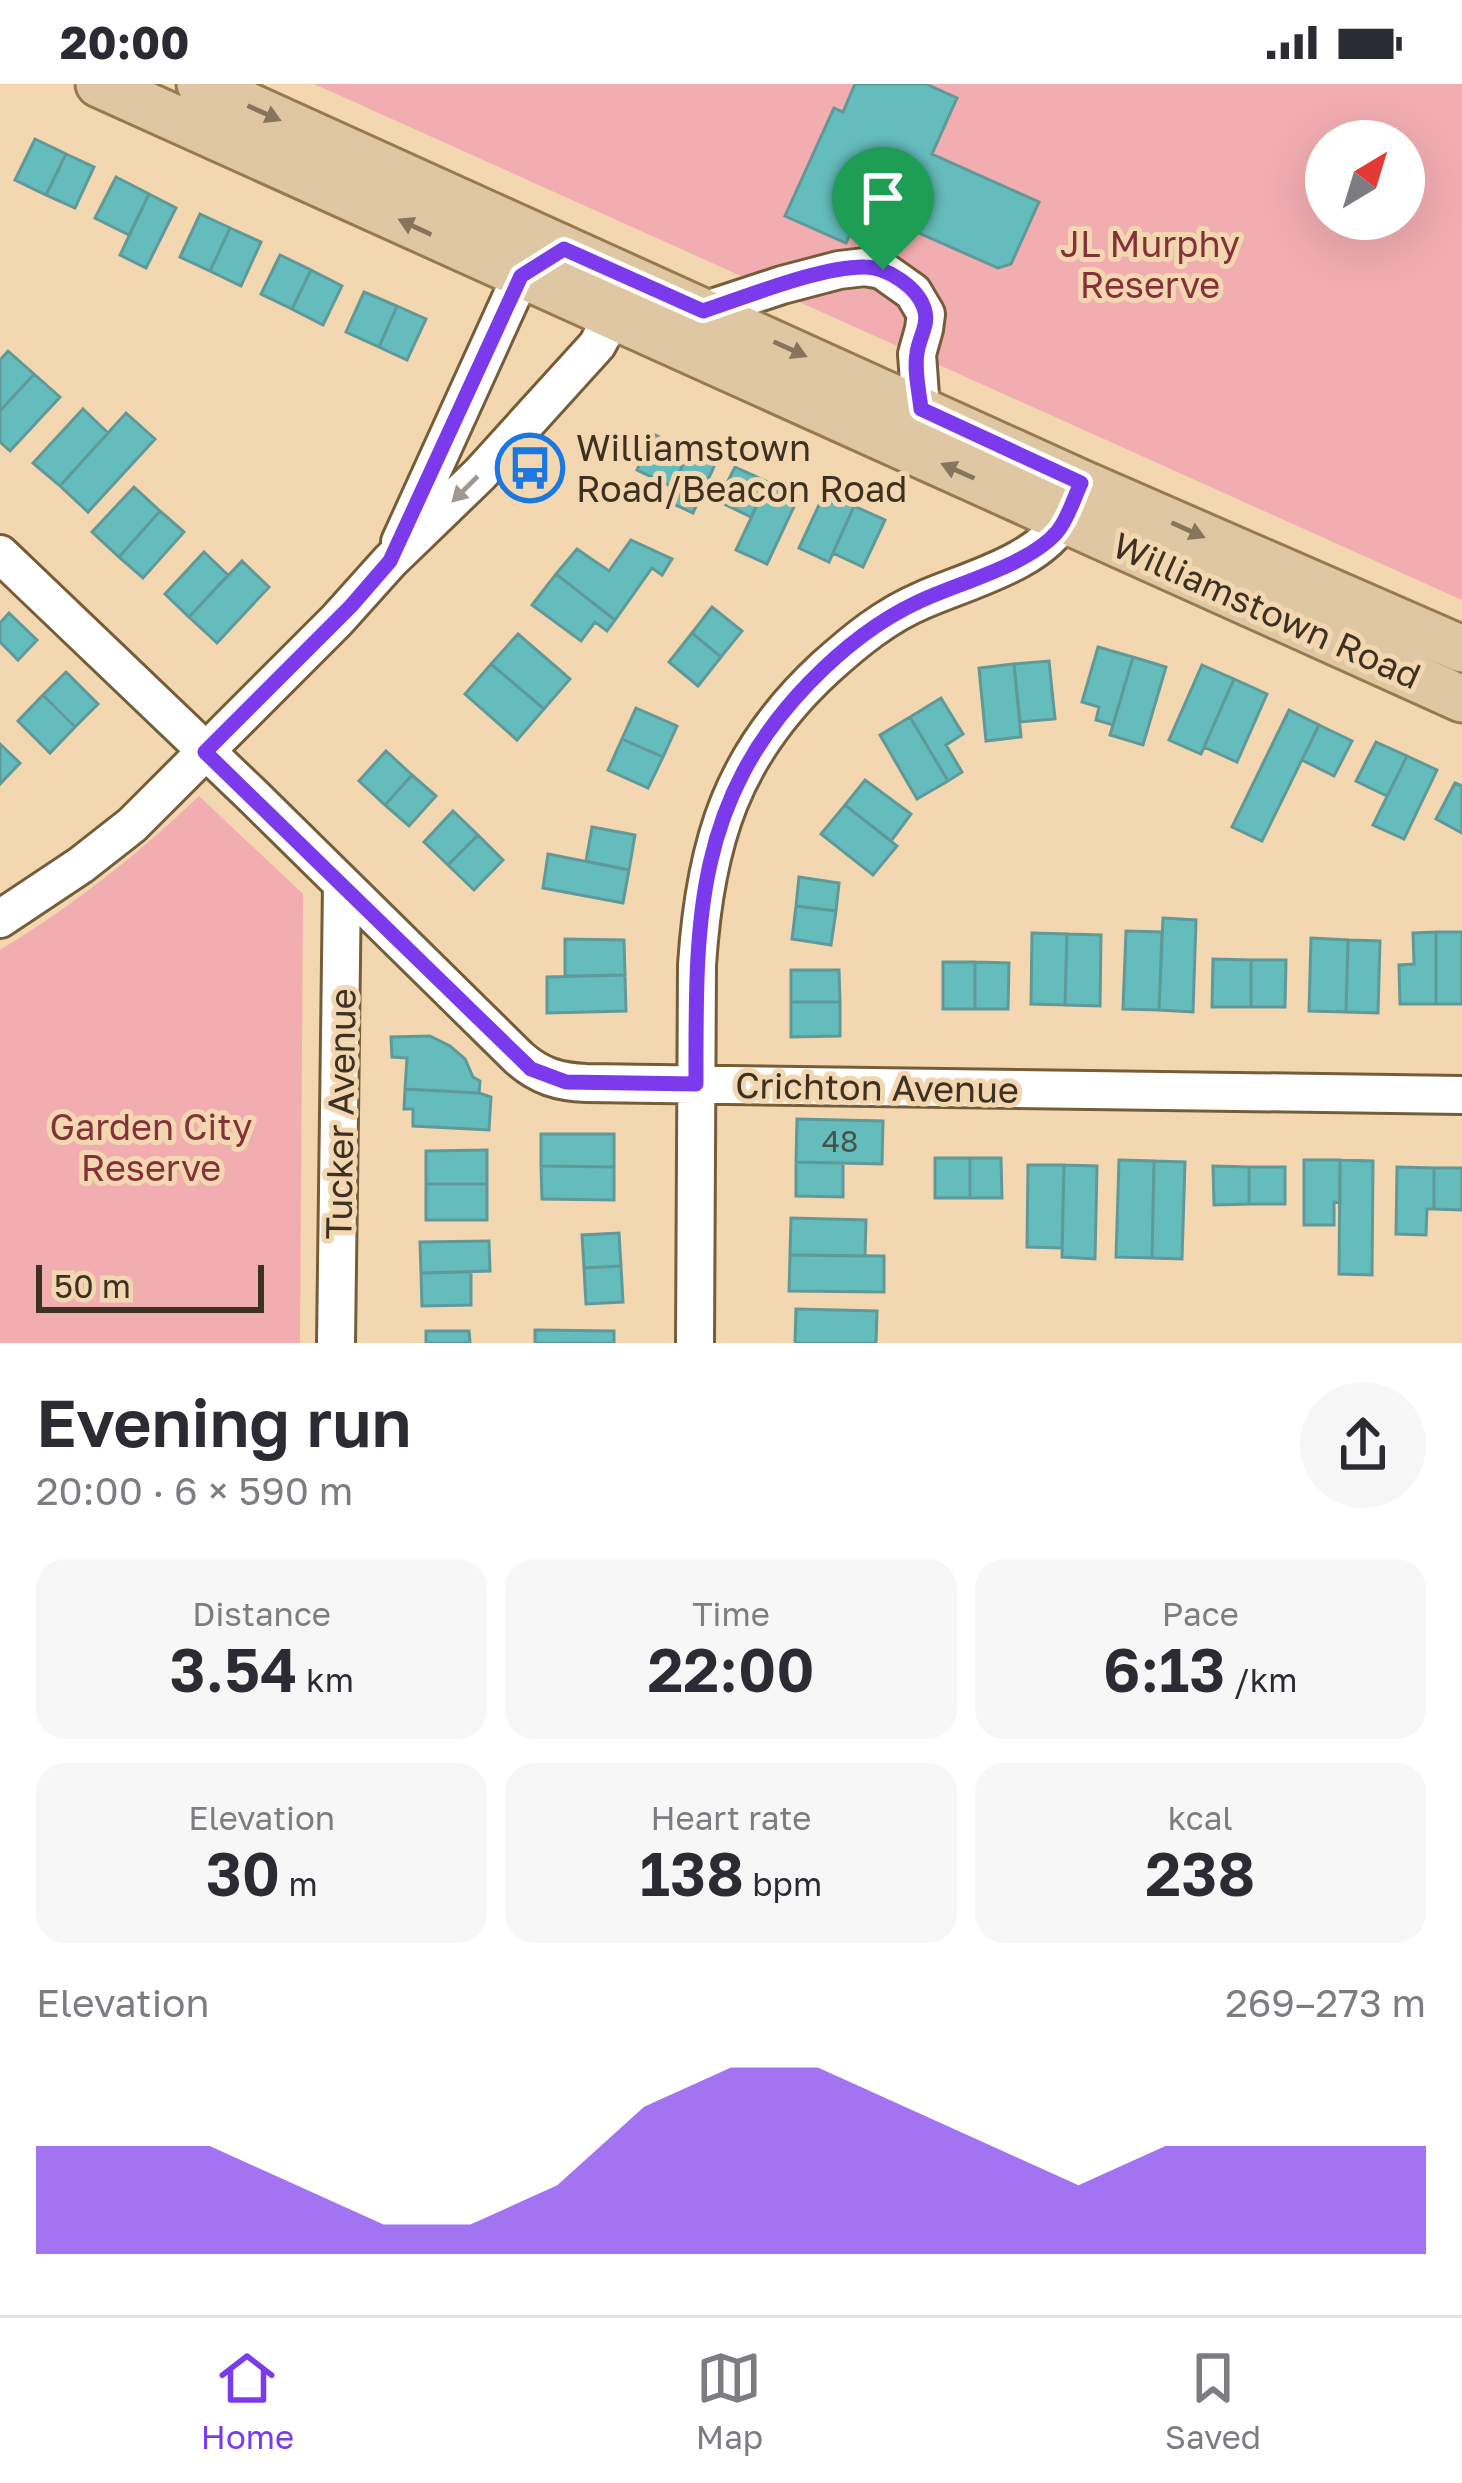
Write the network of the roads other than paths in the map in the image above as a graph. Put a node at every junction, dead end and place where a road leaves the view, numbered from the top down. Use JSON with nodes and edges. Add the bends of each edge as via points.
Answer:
{"nodes":[{"id":1,"x":99,"y":84,"type":"edge"},
{"id":2,"x":200,"y":84,"type":"edge"},
{"id":3,"x":566,"y":250,"type":"junction"},
{"id":4,"x":521,"y":276,"type":"junction"},
{"id":5,"x":703,"y":311,"type":"junction"},
{"id":6,"x":613,"y":316,"type":"junction"},
{"id":7,"x":921,"y":409,"type":"junction"},
{"id":8,"x":1073,"y":501,"type":"junction"},
{"id":9,"x":0,"y":554,"type":"edge"},
{"id":10,"x":390,"y":561,"type":"junction"},
{"id":11,"x":1462,"y":649,"type":"edge"},
{"id":12,"x":1462,"y":699,"type":"edge"},
{"id":13,"x":205,"y":752,"type":"junction"},
{"id":14,"x":342,"y":885,"type":"junction"},
{"id":15,"x":0,"y":919,"type":"edge"},
{"id":16,"x":696,"y":1084,"type":"junction"},
{"id":17,"x":1462,"y":1095,"type":"edge"},
{"id":18,"x":336,"y":1343,"type":"edge"},
{"id":19,"x":695,"y":1343,"type":"edge"}],
"edges":[{"from":4,"to":1,"type":"main road","name":"Williamstown Road","one_way":true},
{"from":2,"to":3,"type":"main road","name":"Williamstown Road","one_way":true},
{"from":3,"to":4,"type":"main road"},
{"from":3,"to":5,"type":"main road","name":"Williamstown Road"},
{"from":3,"to":6,"type":"main road"},
{"from":4,"to":6,"type":"main road","name":"Williamstown Road"},
{"from":4,"to":10,"type":"street"},
{"from":5,"to":7,"type":"main road","name":"Williamstown Road","one_way":true},
{"from":5,"to":7,"type":"street","via":[[839,270],[883,270],[924,307],[916,362]]},
{"from":8,"to":6,"type":"main road","name":"Williamstown Road","one_way":true},
{"from":6,"to":10,"type":"street","one_way":true,"via":[[597,345],[480,474]]},
{"from":7,"to":8,"type":"main road","name":"Williamstown Road"},
{"from":8,"to":11,"type":"main road","name":"Williamstown Road","one_way":true},
{"from":8,"to":12,"type":"main road","name":"Williamstown Road"},
{"from":8,"to":16,"type":"street","via":[[1056,533],[1027,554],[920,601],[853,642],[766,733],[741,772],[710,857],[698,944]]},
{"from":9,"to":13,"type":"street","name":"Crichton Avenue"},
{"from":10,"to":13,"type":"street"},
{"from":13,"to":14,"type":"street","name":"Crichton Avenue"},
{"from":13,"to":15,"type":"street","via":[[132,825]]},
{"from":14,"to":16,"type":"street","name":"Crichton Avenue","via":[[531,1069],[566,1082]]},
{"from":14,"to":18,"type":"street","name":"Tucker Avenue"},
{"from":16,"to":17,"type":"street","name":"Crichton Avenue"},
{"from":16,"to":19,"type":"street"}]}
